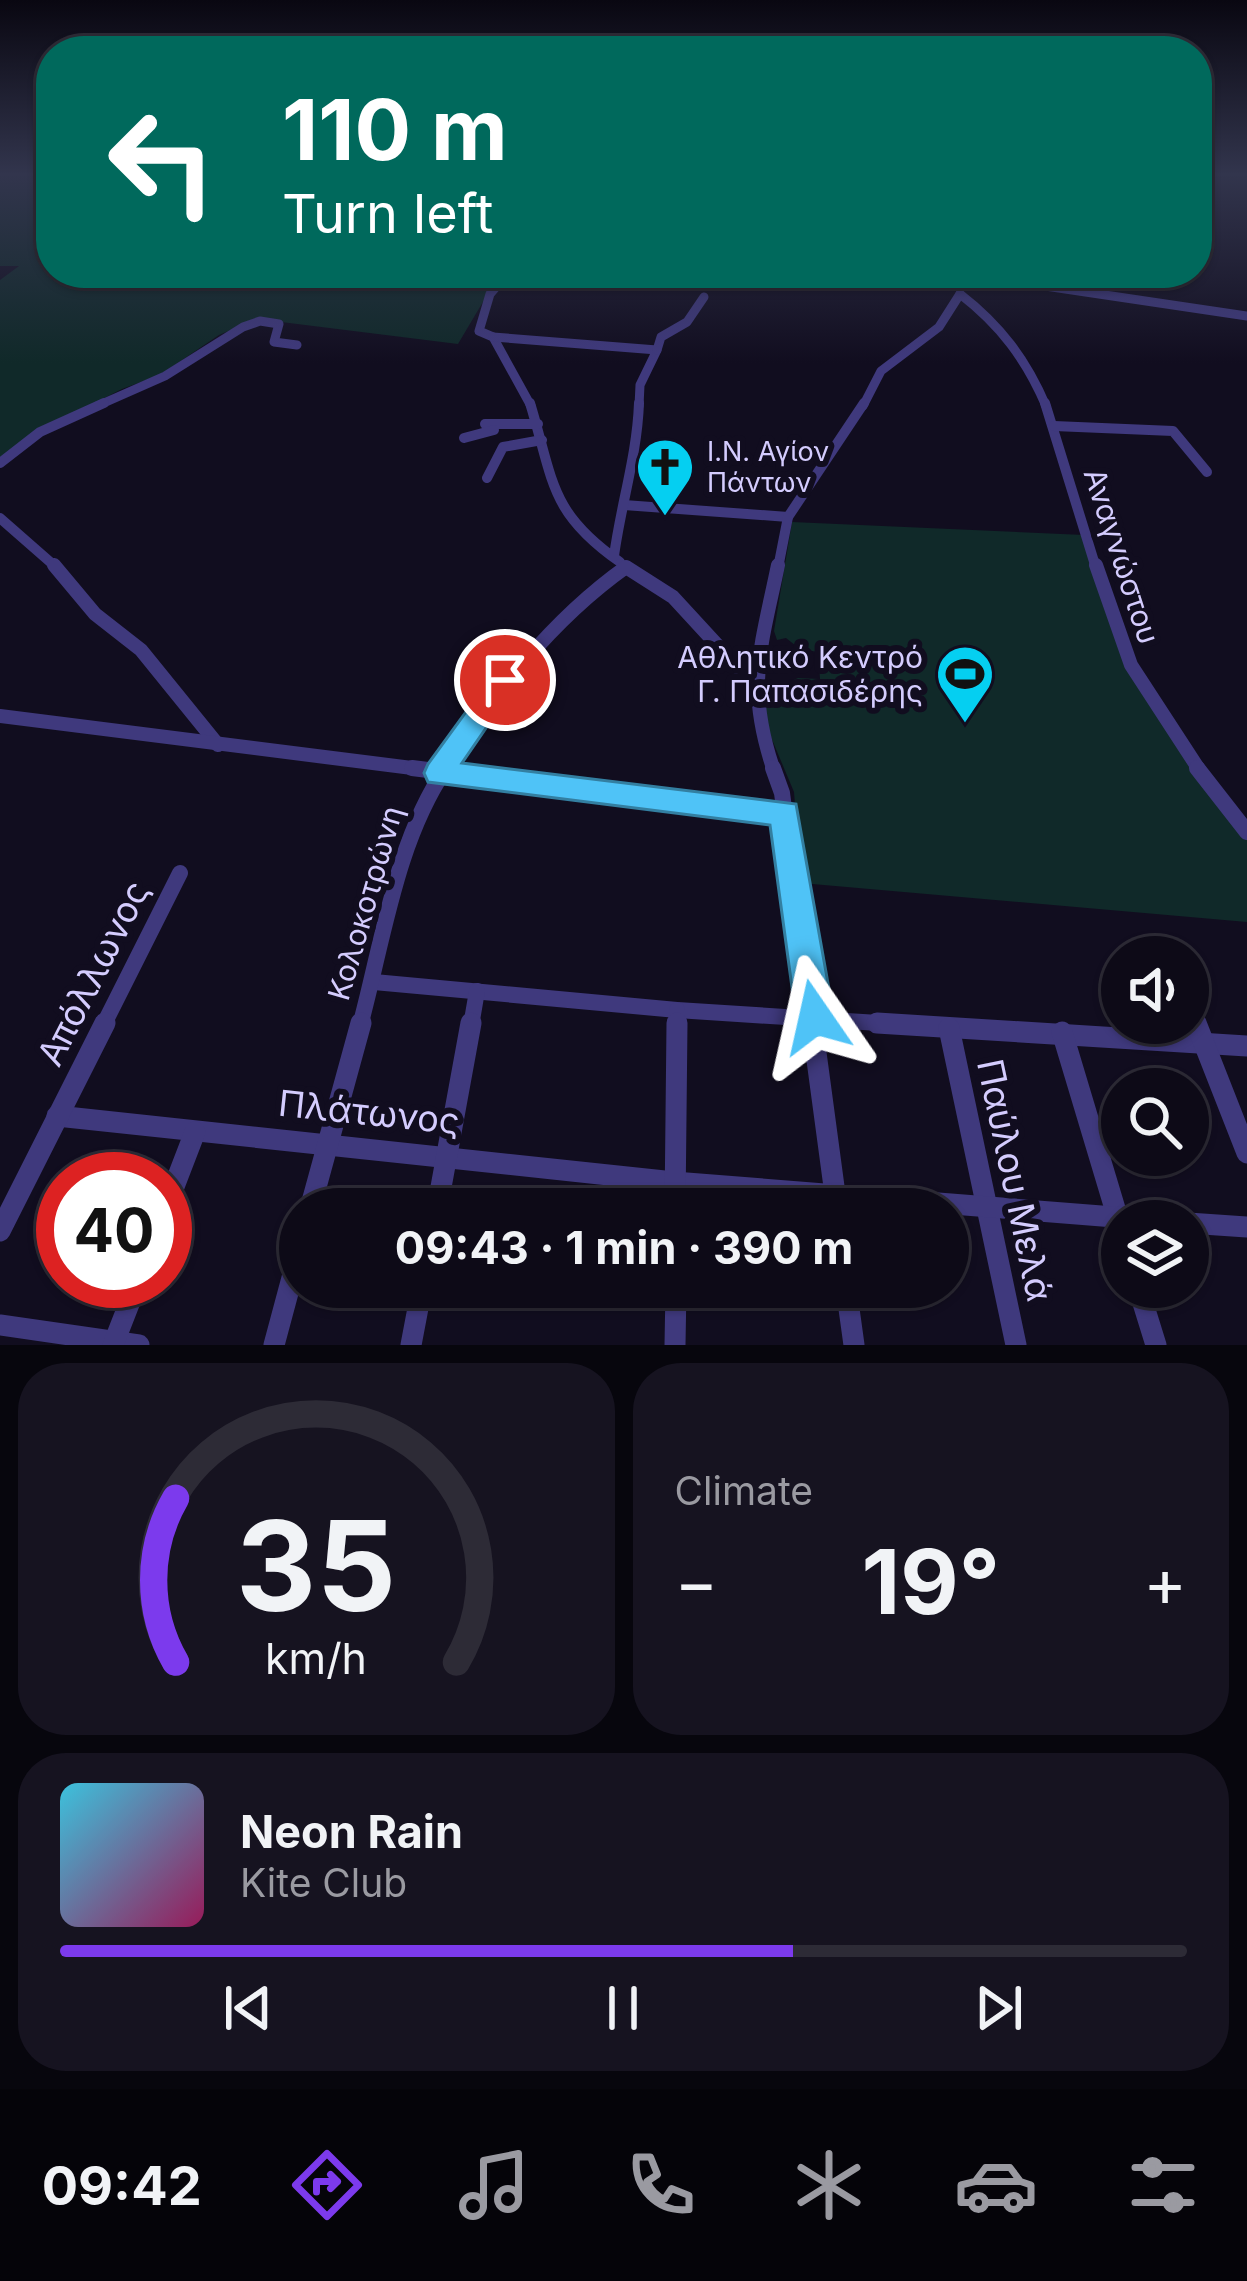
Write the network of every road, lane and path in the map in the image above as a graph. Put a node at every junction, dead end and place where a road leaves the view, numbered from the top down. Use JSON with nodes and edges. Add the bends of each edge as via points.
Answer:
{"nodes":[{"id":1,"x":495,"y":288,"type":"edge"},
{"id":2,"x":958,"y":288,"type":"edge"},
{"id":3,"x":1056,"y":288,"type":"edge"},
{"id":4,"x":960,"y":294,"type":"junction"},
{"id":5,"x":704,"y":297,"type":"dead end"},
{"id":6,"x":1247,"y":316,"type":"edge"},
{"id":7,"x":493,"y":337,"type":"junction"},
{"id":8,"x":298,"y":345,"type":"dead end"},
{"id":9,"x":657,"y":350,"type":"junction"},
{"id":10,"x":485,"y":424,"type":"dead end"},
{"id":11,"x":538,"y":424,"type":"junction"},
{"id":12,"x":511,"y":425,"type":"junction"},
{"id":13,"x":1054,"y":427,"type":"junction"},
{"id":14,"x":464,"y":438,"type":"dead end"},
{"id":15,"x":542,"y":440,"type":"junction"},
{"id":16,"x":0,"y":463,"type":"edge"},
{"id":17,"x":1207,"y":472,"type":"dead end"},
{"id":18,"x":488,"y":478,"type":"dead end"},
{"id":19,"x":624,"y":505,"type":"junction"},
{"id":20,"x":0,"y":518,"type":"edge"},
{"id":21,"x":788,"y":518,"type":"junction"},
{"id":22,"x":620,"y":562,"type":"junction"},
{"id":23,"x":755,"y":679,"type":"junction"},
{"id":24,"x":0,"y":716,"type":"edge"},
{"id":25,"x":218,"y":745,"type":"junction"},
{"id":26,"x":439,"y":773,"type":"junction"},
{"id":27,"x":784,"y":814,"type":"junction"},
{"id":28,"x":1247,"y":832,"type":"edge"},
{"id":29,"x":180,"y":873,"type":"dead end"},
{"id":30,"x":374,"y":982,"type":"junction"},
{"id":31,"x":477,"y":991,"type":"junction"},
{"id":32,"x":677,"y":1010,"type":"junction"},
{"id":33,"x":815,"y":1017,"type":"junction"},
{"id":34,"x":950,"y":1028,"type":"junction"},
{"id":35,"x":1062,"y":1032,"type":"junction"},
{"id":36,"x":1101,"y":1035,"type":"edge"},
{"id":37,"x":1209,"y":1043,"type":"edge"},
{"id":38,"x":1202,"y":1044,"type":"edge"},
{"id":39,"x":1247,"y":1046,"type":"edge"},
{"id":40,"x":57,"y":1116,"type":"junction"},
{"id":41,"x":195,"y":1132,"type":"junction"},
{"id":42,"x":328,"y":1144,"type":"junction"},
{"id":43,"x":187,"y":1152,"type":"edge"},
{"id":44,"x":1247,"y":1153,"type":"edge"},
{"id":45,"x":447,"y":1156,"type":"junction"},
{"id":46,"x":674,"y":1182,"type":"junction"},
{"id":47,"x":316,"y":1188,"type":"edge"},
{"id":48,"x":441,"y":1188,"type":"edge"},
{"id":49,"x":674,"y":1188,"type":"edge"},
{"id":50,"x":728,"y":1188,"type":"edge"},
{"id":51,"x":835,"y":1188,"type":"edge"},
{"id":52,"x":1112,"y":1200,"type":"edge"},
{"id":53,"x":969,"y":1206,"type":"edge"},
{"id":54,"x":984,"y":1207,"type":"junction"},
{"id":55,"x":1101,"y":1222,"type":"edge"},
{"id":56,"x":1209,"y":1224,"type":"edge"},
{"id":57,"x":1247,"y":1227,"type":"edge"},
{"id":58,"x":0,"y":1231,"type":"edge"},
{"id":59,"x":131,"y":1308,"type":"edge"},
{"id":60,"x":284,"y":1308,"type":"edge"},
{"id":61,"x":418,"y":1308,"type":"edge"},
{"id":62,"x":676,"y":1308,"type":"edge"},
{"id":63,"x":849,"y":1308,"type":"edge"},
{"id":64,"x":1145,"y":1308,"type":"edge"},
{"id":65,"x":0,"y":1324,"type":"edge"},
{"id":66,"x":122,"y":1344,"type":"edge"},
{"id":67,"x":274,"y":1345,"type":"edge"},
{"id":68,"x":411,"y":1345,"type":"edge"},
{"id":69,"x":676,"y":1345,"type":"edge"},
{"id":70,"x":854,"y":1345,"type":"edge"},
{"id":71,"x":1016,"y":1345,"type":"edge"},
{"id":72,"x":1156,"y":1345,"type":"edge"}],
"edges":[{"from":1,"to":7,"type":"street","via":[[478,328]]},
{"from":2,"to":4,"type":"street"},
{"from":3,"to":6,"type":"street"},
{"from":4,"to":13,"type":"street","name":"Αναγνώστου","via":[[1006,337]]},
{"from":4,"to":21,"type":"street","via":[[939,327],[881,371]]},
{"from":5,"to":9,"type":"street"},
{"from":7,"to":9,"type":"street"},
{"from":7,"to":11,"type":"street"},
{"from":8,"to":16,"type":"street","via":[[274,342],[279,324],[254,322],[165,376],[40,432]]},
{"from":9,"to":19,"type":"street","via":[[640,385],[637,457]]},
{"from":10,"to":12,"type":"street"},
{"from":11,"to":12,"type":"street"},
{"from":11,"to":15,"type":"street"},
{"from":12,"to":14,"type":"street"},
{"from":13,"to":17,"type":"street","via":[[1173,431]]},
{"from":13,"to":28,"type":"street","name":"Αναγνώστου","via":[[1120,641],[1161,716]]},
{"from":15,"to":18,"type":"street","via":[[503,447]]},
{"from":15,"to":22,"type":"street","via":[[562,510]]},
{"from":19,"to":21,"type":"street"},
{"from":19,"to":22,"type":"street"},
{"from":20,"to":25,"type":"street","via":[[141,650]]},
{"from":21,"to":23,"type":"street"},
{"from":22,"to":23,"type":"street","via":[[673,597]]},
{"from":22,"to":26,"type":"street","name":"Κολοκοτρώνη","via":[[505,680]]},
{"from":23,"to":27,"type":"street"},
{"from":24,"to":25,"type":"street"},
{"from":25,"to":26,"type":"street"},
{"from":26,"to":27,"type":"street"},
{"from":26,"to":30,"type":"street","name":"Κολοκοτρώνη","via":[[412,836]]},
{"from":27,"to":33,"type":"street"},
{"from":29,"to":40,"type":"street","name":"Απόλλωνος"},
{"from":30,"to":31,"type":"street"},
{"from":30,"to":42,"type":"street","name":"Κολοκοτρώνη"},
{"from":31,"to":32,"type":"street"},
{"from":31,"to":45,"type":"street"},
{"from":32,"to":33,"type":"street"},
{"from":32,"to":46,"type":"street"},
{"from":33,"to":34,"type":"street"},
{"from":33,"to":51,"type":"street"},
{"from":34,"to":35,"type":"street"},
{"from":34,"to":54,"type":"street","name":"Παύλου Μελά"},
{"from":35,"to":36,"type":"street"},
{"from":35,"to":52,"type":"street"},
{"from":37,"to":39,"type":"street"},
{"from":38,"to":44,"type":"street"},
{"from":40,"to":41,"type":"street","name":"Πλάτωνος"},
{"from":40,"to":58,"type":"street","name":"Απόλλωνος"},
{"from":41,"to":42,"type":"street","name":"Πλάτωνος"},
{"from":41,"to":43,"type":"street"},
{"from":42,"to":45,"type":"street","name":"Πλάτωνος"},
{"from":42,"to":47,"type":"street","name":"Κολοκοτρώνη"},
{"from":45,"to":46,"type":"street","name":"Πλάτωνος"},
{"from":45,"to":48,"type":"street"},
{"from":46,"to":49,"type":"street"},
{"from":46,"to":50,"type":"street","name":"Πλάτωνος"},
{"from":53,"to":54,"type":"street","name":"Πλάτωνος"},
{"from":54,"to":55,"type":"street","name":"Πλάτωνος"},
{"from":54,"to":71,"type":"street","name":"Παύλου Μελά"},
{"from":56,"to":57,"type":"street"},
{"from":59,"to":66,"type":"street"},
{"from":60,"to":67,"type":"street"},
{"from":61,"to":68,"type":"street"},
{"from":62,"to":69,"type":"street"},
{"from":63,"to":70,"type":"street"},
{"from":64,"to":72,"type":"street"},
{"from":65,"to":66,"type":"street"}]}
